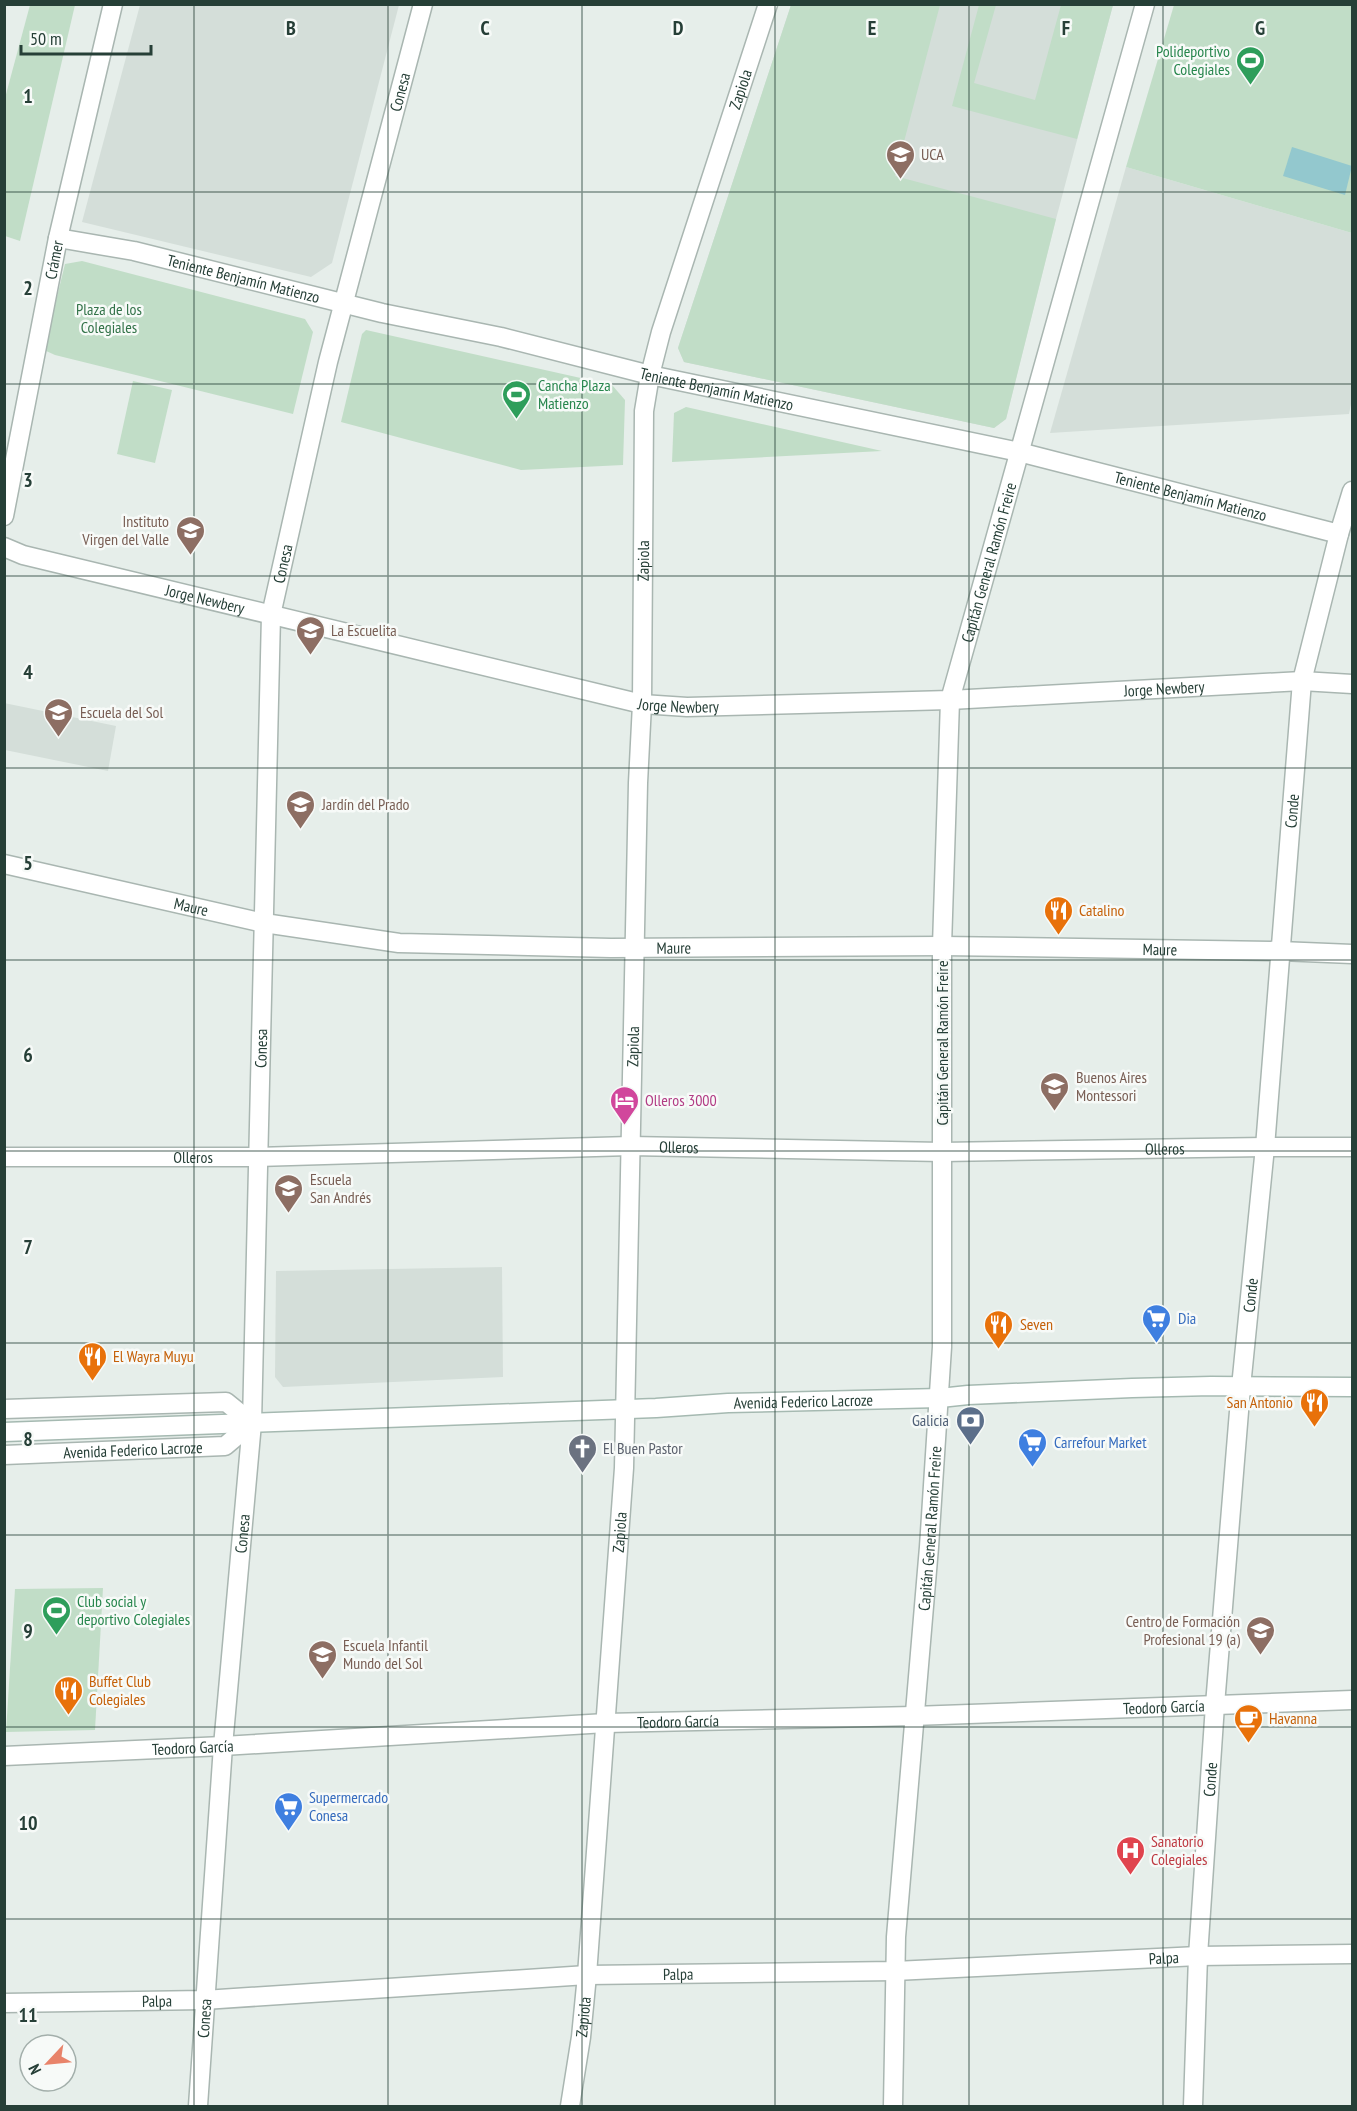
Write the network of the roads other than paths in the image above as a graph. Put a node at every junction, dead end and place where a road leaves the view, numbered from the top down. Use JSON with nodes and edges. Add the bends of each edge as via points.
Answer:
{"nodes":[{"id":1,"x":113,"y":4,"type":"edge"},
{"id":2,"x":423,"y":4,"type":"edge"},
{"id":3,"x":768,"y":4,"type":"edge"},
{"id":4,"x":1145,"y":4,"type":"edge"},
{"id":5,"x":58,"y":238,"type":"junction"},
{"id":6,"x":343,"y":304,"type":"junction"},
{"id":7,"x":650,"y":375,"type":"junction"},
{"id":8,"x":1019,"y":452,"type":"junction"},
{"id":9,"x":1353,"y":490,"type":"edge"},
{"id":10,"x":4,"y":516,"type":"edge"},
{"id":11,"x":1339,"y":534,"type":"junction"},
{"id":12,"x":4,"y":547,"type":"edge"},
{"id":13,"x":24,"y":555,"type":"junction"},
{"id":14,"x":4,"y":556,"type":"edge"},
{"id":15,"x":271,"y":615,"type":"junction"},
{"id":16,"x":1302,"y":681,"type":"junction"},
{"id":17,"x":1353,"y":684,"type":"edge"},
{"id":18,"x":950,"y":700,"type":"junction"},
{"id":19,"x":642,"y":704,"type":"junction"},
{"id":20,"x":4,"y":864,"type":"edge"},
{"id":21,"x":264,"y":923,"type":"junction"},
{"id":22,"x":942,"y":946,"type":"junction"},
{"id":23,"x":634,"y":948,"type":"junction"},
{"id":24,"x":1280,"y":951,"type":"junction"},
{"id":25,"x":1353,"y":954,"type":"edge"},
{"id":26,"x":630,"y":1146,"type":"junction"},
{"id":27,"x":1265,"y":1147,"type":"junction"},
{"id":28,"x":1353,"y":1148,"type":"edge"},
{"id":29,"x":942,"y":1152,"type":"junction"},
{"id":30,"x":4,"y":1157,"type":"edge"},
{"id":31,"x":257,"y":1157,"type":"junction"},
{"id":32,"x":1241,"y":1387,"type":"junction"},
{"id":33,"x":1353,"y":1388,"type":"edge"},
{"id":34,"x":940,"y":1398,"type":"junction"},
{"id":35,"x":626,"y":1407,"type":"junction"},
{"id":36,"x":4,"y":1409,"type":"edge"},
{"id":37,"x":252,"y":1424,"type":"junction"},
{"id":38,"x":4,"y":1432,"type":"edge"},
{"id":39,"x":4,"y":1455,"type":"edge"},
{"id":40,"x":1353,"y":1701,"type":"edge"},
{"id":41,"x":1215,"y":1705,"type":"junction"},
{"id":42,"x":914,"y":1716,"type":"junction"},
{"id":43,"x":606,"y":1723,"type":"junction"},
{"id":44,"x":223,"y":1746,"type":"junction"},
{"id":45,"x":4,"y":1756,"type":"edge"},
{"id":46,"x":1353,"y":1954,"type":"edge"},
{"id":47,"x":1198,"y":1956,"type":"junction"},
{"id":48,"x":895,"y":1971,"type":"junction"},
{"id":49,"x":587,"y":1975,"type":"junction"},
{"id":50,"x":204,"y":2000,"type":"junction"},
{"id":51,"x":4,"y":2003,"type":"edge"},
{"id":52,"x":198,"y":2106,"type":"edge"},
{"id":53,"x":570,"y":2106,"type":"edge"},
{"id":54,"x":893,"y":2106,"type":"edge"},
{"id":55,"x":1193,"y":2106,"type":"edge"}],
"edges":[{"from":1,"to":5,"type":"street","name":"Crámer"},
{"from":2,"to":6,"type":"street","name":"Conesa"},
{"from":3,"to":7,"type":"street","name":"Zapiola"},
{"from":4,"to":8,"type":"street","name":"Capitán General Ramón Freire"},
{"from":5,"to":6,"type":"street","name":"Teniente Benjamín Matienzo","via":[[134,251]]},
{"from":5,"to":10,"type":"street","name":"Crámer"},
{"from":6,"to":7,"type":"street","name":"Teniente Benjamín Matienzo","via":[[501,337]]},
{"from":6,"to":15,"type":"street","name":"Conesa"},
{"from":7,"to":8,"type":"street","name":"Teniente Benjamín Matienzo"},
{"from":7,"to":19,"type":"street","name":"Zapiola","via":[[644,411]]},
{"from":8,"to":11,"type":"street","name":"Teniente Benjamín Matienzo"},
{"from":8,"to":18,"type":"street","name":"Capitán General Ramón Freire"},
{"from":9,"to":11,"type":"street","name":"Conde"},
{"from":11,"to":16,"type":"street","name":"Conde"},
{"from":12,"to":13,"type":"street"},
{"from":13,"to":14,"type":"street"},
{"from":13,"to":15,"type":"street","name":"Jorge Newbery"},
{"from":15,"to":19,"type":"street","name":"Jorge Newbery"},
{"from":15,"to":21,"type":"street","name":"Conesa"},
{"from":16,"to":17,"type":"street","name":"Jorge Newbery"},
{"from":16,"to":18,"type":"street","name":"Jorge Newbery"},
{"from":16,"to":24,"type":"street","name":"Conde"},
{"from":18,"to":19,"type":"street","name":"Jorge Newbery","via":[[695,707]]},
{"from":18,"to":22,"type":"street","name":"Capitán General Ramón Freire"},
{"from":19,"to":23,"type":"street","name":"Zapiola"},
{"from":20,"to":21,"type":"street","name":"Maure"},
{"from":21,"to":23,"type":"street","name":"Maure","via":[[399,943]]},
{"from":21,"to":31,"type":"street","name":"Conesa"},
{"from":22,"to":23,"type":"street","name":"Maure"},
{"from":22,"to":24,"type":"street","name":"Maure"},
{"from":22,"to":29,"type":"street","name":"Capitán General Ramón Freire"},
{"from":23,"to":26,"type":"street","name":"Zapiola"},
{"from":24,"to":25,"type":"street","name":"Maure"},
{"from":24,"to":27,"type":"street","name":"Conde"},
{"from":26,"to":29,"type":"street","name":"Olleros"},
{"from":26,"to":31,"type":"street","name":"Olleros"},
{"from":26,"to":35,"type":"street","name":"Zapiola"},
{"from":27,"to":28,"type":"street","name":"Olleros"},
{"from":27,"to":29,"type":"street","name":"Olleros"},
{"from":27,"to":32,"type":"street","name":"Conde"},
{"from":29,"to":34,"type":"street","name":"Capitán General Ramón Freire"},
{"from":30,"to":31,"type":"street","name":"Olleros"},
{"from":31,"to":37,"type":"street","name":"Conesa"},
{"from":32,"to":33,"type":"street","name":"Avenida Federico Lacroze"},
{"from":32,"to":34,"type":"street","name":"Avenida Federico Lacroze"},
{"from":32,"to":41,"type":"street","name":"Conde"},
{"from":34,"to":35,"type":"street","name":"Avenida Federico Lacroze"},
{"from":34,"to":42,"type":"street","name":"Capitán General Ramón Freire"},
{"from":35,"to":37,"type":"street","name":"Avenida Federico Lacroze"},
{"from":35,"to":43,"type":"street","name":"Zapiola"},
{"from":36,"to":37,"type":"street","via":[[226,1402]]},
{"from":37,"to":38,"type":"street","name":"Avenida Federico Lacroze"},
{"from":37,"to":39,"type":"street","name":"Avenida Federico Lacroze","via":[[225,1446]]},
{"from":37,"to":44,"type":"street","name":"Conesa"},
{"from":40,"to":41,"type":"street","name":"Teodoro García"},
{"from":41,"to":42,"type":"street","name":"Teodoro García"},
{"from":41,"to":47,"type":"street","name":"Conde"},
{"from":42,"to":43,"type":"street","name":"Teodoro García"},
{"from":42,"to":48,"type":"street","name":"Capitán General Ramón Freire"},
{"from":43,"to":44,"type":"street","name":"Teodoro García"},
{"from":43,"to":49,"type":"street","name":"Zapiola"},
{"from":44,"to":45,"type":"street","name":"Teodoro García"},
{"from":44,"to":50,"type":"street","name":"Conesa"},
{"from":46,"to":47,"type":"street","name":"Palpa"},
{"from":47,"to":48,"type":"street","name":"Palpa"},
{"from":47,"to":55,"type":"street","name":"Conde"},
{"from":48,"to":49,"type":"street","name":"Palpa"},
{"from":48,"to":54,"type":"street","name":"Capitán General Ramón Freire"},
{"from":49,"to":50,"type":"street","name":"Palpa"},
{"from":49,"to":53,"type":"street","name":"Zapiola"},
{"from":50,"to":51,"type":"street","name":"Palpa"},
{"from":50,"to":52,"type":"street","name":"Conesa"}]}
